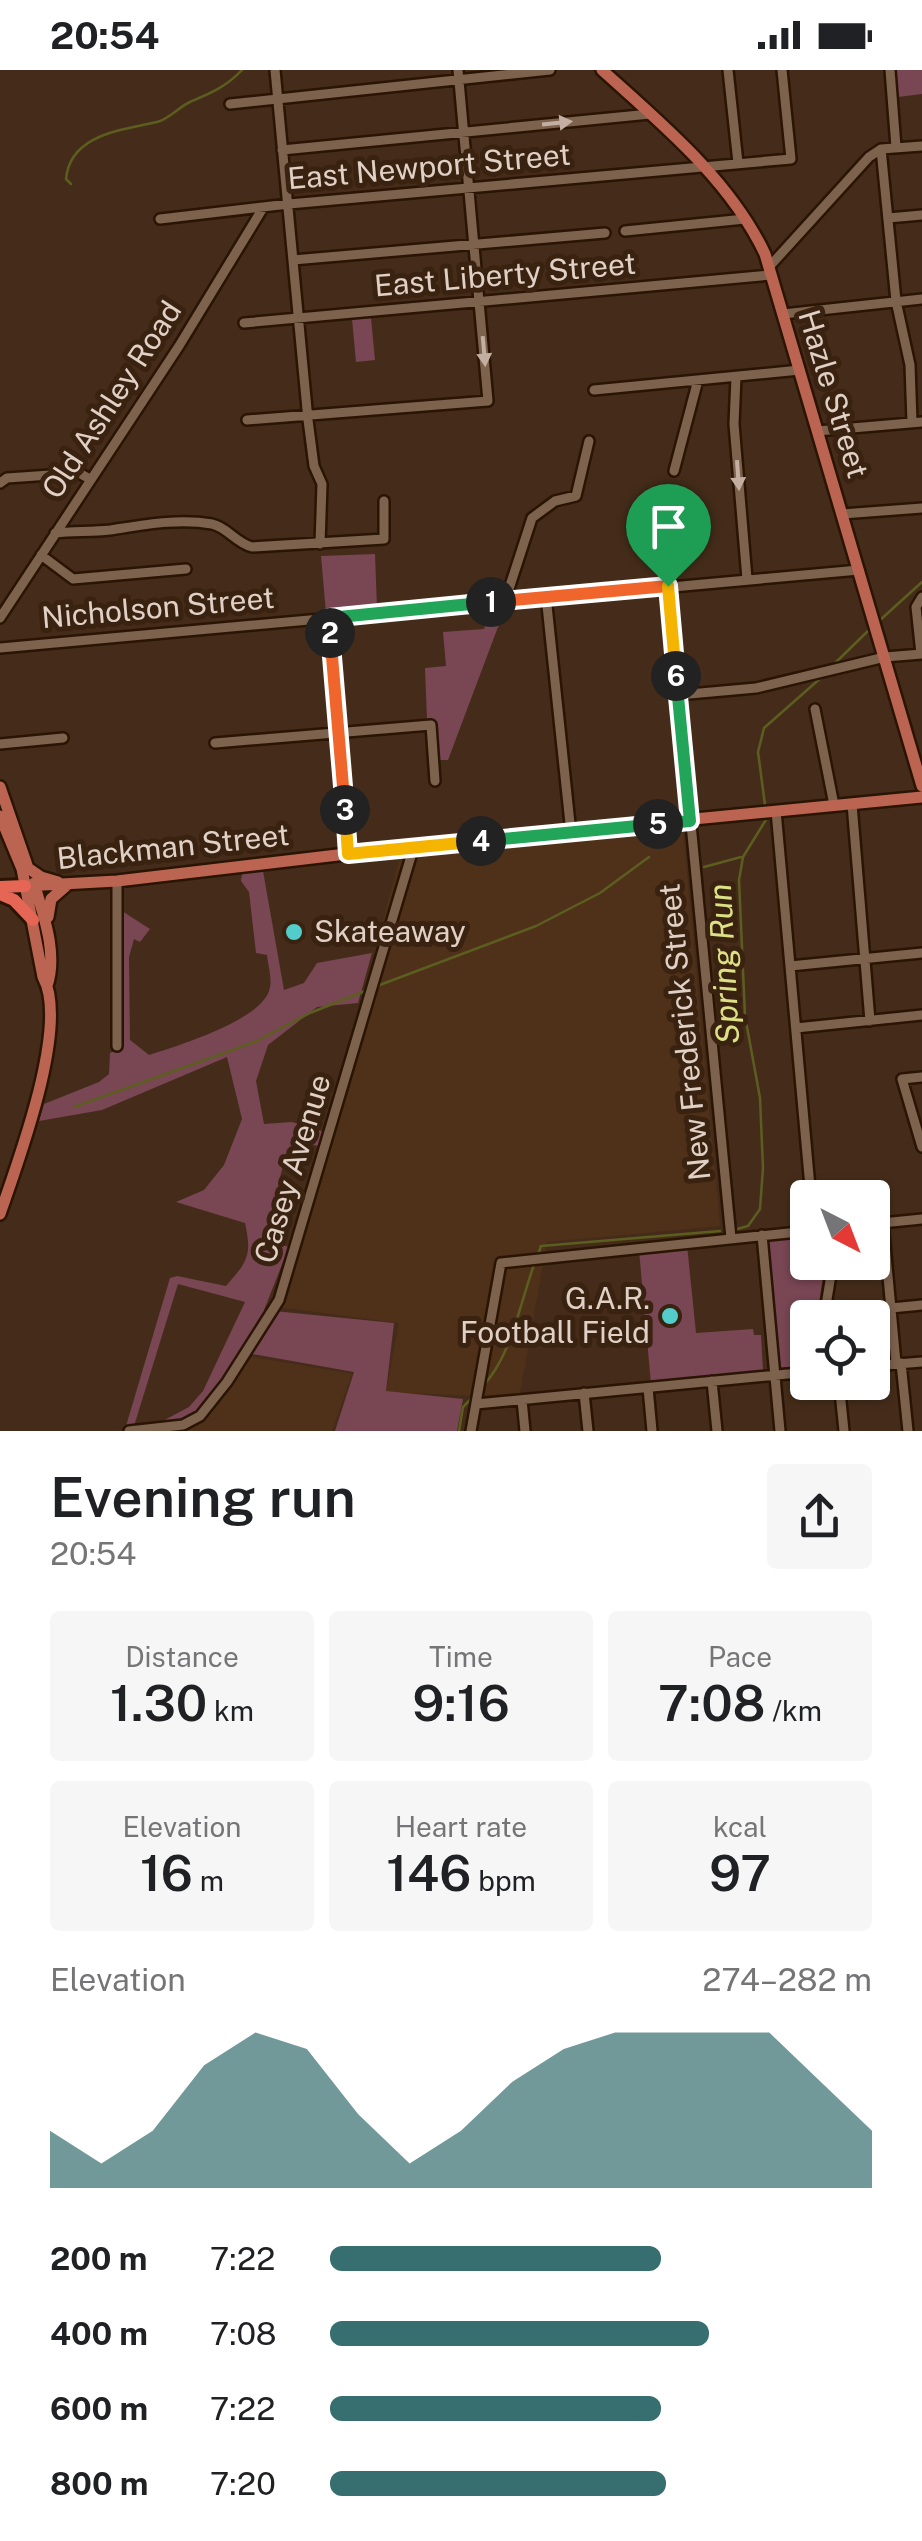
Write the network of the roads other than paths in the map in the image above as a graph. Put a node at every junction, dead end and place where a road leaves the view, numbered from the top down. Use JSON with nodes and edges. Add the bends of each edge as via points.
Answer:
{"nodes":[{"id":1,"x":275,"y":70,"type":"edge"},
{"id":2,"x":550,"y":70,"type":"edge"},
{"id":3,"x":602,"y":70,"type":"edge"},
{"id":4,"x":728,"y":70,"type":"edge"},
{"id":5,"x":782,"y":70,"type":"edge"},
{"id":6,"x":890,"y":70,"type":"edge"},
{"id":7,"x":459,"y":75,"type":"edge"},
{"id":8,"x":278,"y":97,"type":"junction"},
{"id":9,"x":230,"y":104,"type":"dead end"},
{"id":10,"x":650,"y":114,"type":"junction"},
{"id":11,"x":464,"y":133,"type":"junction"},
{"id":12,"x":922,"y":146,"type":"edge"},
{"id":13,"x":896,"y":147,"type":"junction"},
{"id":14,"x":882,"y":149,"type":"junction"},
{"id":15,"x":282,"y":150,"type":"junction"},
{"id":16,"x":738,"y":163,"type":"junction"},
{"id":17,"x":704,"y":166,"type":"junction"},
{"id":18,"x":468,"y":188,"type":"junction"},
{"id":19,"x":288,"y":204,"type":"junction"},
{"id":20,"x":263,"y":208,"type":"junction"},
{"id":21,"x":922,"y":215,"type":"edge"},
{"id":22,"x":888,"y":218,"type":"junction"},
{"id":23,"x":744,"y":219,"type":"junction"},
{"id":24,"x":160,"y":220,"type":"dead end"},
{"id":25,"x":625,"y":231,"type":"dead end"},
{"id":26,"x":605,"y":233,"type":"dead end"},
{"id":27,"x":473,"y":244,"type":"junction"},
{"id":28,"x":294,"y":260,"type":"junction"},
{"id":29,"x":770,"y":271,"type":"junction"},
{"id":30,"x":922,"y":299,"type":"edge"},
{"id":31,"x":896,"y":301,"type":"junction"},
{"id":32,"x":479,"y":302,"type":"junction"},
{"id":33,"x":783,"y":314,"type":"junction"},
{"id":34,"x":299,"y":318,"type":"junction"},
{"id":35,"x":244,"y":323,"type":"dead end"},
{"id":36,"x":800,"y":370,"type":"junction"},
{"id":37,"x":736,"y":377,"type":"junction"},
{"id":38,"x":698,"y":380,"type":"junction"},
{"id":39,"x":594,"y":390,"type":"dead end"},
{"id":40,"x":307,"y":416,"type":"junction"},
{"id":41,"x":247,"y":420,"type":"dead end"},
{"id":42,"x":917,"y":422,"type":"edge"},
{"id":43,"x":817,"y":431,"type":"junction"},
{"id":44,"x":590,"y":441,"type":"dead end"},
{"id":45,"x":674,"y":471,"type":"dead end"},
{"id":46,"x":90,"y":479,"type":"junction"},
{"id":47,"x":0,"y":483,"type":"edge"},
{"id":48,"x":384,"y":500,"type":"dead end"},
{"id":49,"x":922,"y":508,"type":"edge"},
{"id":50,"x":842,"y":514,"type":"junction"},
{"id":51,"x":55,"y":533,"type":"junction"},
{"id":52,"x":320,"y":544,"type":"junction"},
{"id":53,"x":41,"y":555,"type":"junction"},
{"id":54,"x":186,"y":568,"type":"dead end"},
{"id":55,"x":859,"y":570,"type":"junction"},
{"id":56,"x":747,"y":579,"type":"junction"},
{"id":57,"x":668,"y":586,"type":"junction"},
{"id":58,"x":546,"y":596,"type":"junction"},
{"id":59,"x":922,"y":597,"type":"edge"},
{"id":60,"x":505,"y":601,"type":"junction"},
{"id":61,"x":0,"y":618,"type":"edge"},
{"id":62,"x":329,"y":618,"type":"junction"},
{"id":63,"x":0,"y":648,"type":"edge"},
{"id":64,"x":921,"y":654,"type":"edge"},
{"id":65,"x":885,"y":657,"type":"junction"},
{"id":66,"x":678,"y":696,"type":"junction"},
{"id":67,"x":814,"y":709,"type":"dead end"},
{"id":68,"x":338,"y":733,"type":"junction"},
{"id":69,"x":63,"y":738,"type":"dead end"},
{"id":70,"x":214,"y":743,"type":"dead end"},
{"id":71,"x":0,"y":744,"type":"edge"},
{"id":72,"x":435,"y":781,"type":"dead end"},
{"id":73,"x":922,"y":786,"type":"edge"},
{"id":74,"x":0,"y":788,"type":"edge"},
{"id":75,"x":922,"y":797,"type":"edge"},
{"id":76,"x":852,"y":804,"type":"junction"},
{"id":77,"x":834,"y":805,"type":"junction"},
{"id":78,"x":769,"y":812,"type":"junction"},
{"id":79,"x":0,"y":816,"type":"edge"},
{"id":80,"x":690,"y":821,"type":"junction"},
{"id":81,"x":571,"y":833,"type":"junction"},
{"id":82,"x":414,"y":846,"type":"junction"},
{"id":83,"x":348,"y":854,"type":"junction"},
{"id":84,"x":28,"y":868,"type":"junction"},
{"id":85,"x":117,"y":881,"type":"junction"},
{"id":86,"x":67,"y":885,"type":"junction"},
{"id":87,"x":30,"y":886,"type":"junction"},
{"id":88,"x":0,"y":890,"type":"edge"},
{"id":89,"x":33,"y":920,"type":"junction"},
{"id":90,"x":48,"y":936,"type":"junction"},
{"id":91,"x":922,"y":953,"type":"edge"},
{"id":92,"x":865,"y":958,"type":"junction"},
{"id":93,"x":790,"y":966,"type":"junction"},
{"id":94,"x":47,"y":986,"type":"junction"},
{"id":95,"x":922,"y":1016,"type":"edge"},
{"id":96,"x":870,"y":1021,"type":"junction"},
{"id":97,"x":796,"y":1028,"type":"junction"},
{"id":98,"x":117,"y":1046,"type":"dead end"},
{"id":99,"x":922,"y":1077,"type":"edge"},
{"id":100,"x":922,"y":1147,"type":"edge"},
{"id":101,"x":809,"y":1180,"type":"edge"},
{"id":102,"x":0,"y":1214,"type":"edge"},
{"id":103,"x":922,"y":1219,"type":"edge"},
{"id":104,"x":890,"y":1222,"type":"edge"},
{"id":105,"x":790,"y":1233,"type":"edge"},
{"id":106,"x":762,"y":1235,"type":"junction"},
{"id":107,"x":731,"y":1238,"type":"junction"},
{"id":108,"x":922,"y":1305,"type":"edge"},
{"id":109,"x":890,"y":1308,"type":"joint"},
{"id":110,"x":922,"y":1362,"type":"edge"},
{"id":111,"x":899,"y":1363,"type":"junction"},
{"id":112,"x":890,"y":1364,"type":"edge"},
{"id":113,"x":790,"y":1374,"type":"edge"},
{"id":114,"x":774,"y":1376,"type":"junction"},
{"id":115,"x":712,"y":1381,"type":"junction"},
{"id":116,"x":648,"y":1388,"type":"junction"},
{"id":117,"x":584,"y":1393,"type":"junction"},
{"id":118,"x":477,"y":1399,"type":"junction"},
{"id":119,"x":522,"y":1400,"type":"junction"},
{"id":120,"x":841,"y":1400,"type":"edge"},
{"id":121,"x":129,"y":1431,"type":"edge"},
{"id":122,"x":471,"y":1431,"type":"edge"},
{"id":123,"x":524,"y":1431,"type":"edge"},
{"id":124,"x":588,"y":1431,"type":"edge"},
{"id":125,"x":652,"y":1431,"type":"edge"},
{"id":126,"x":716,"y":1431,"type":"edge"},
{"id":127,"x":780,"y":1431,"type":"edge"},
{"id":128,"x":844,"y":1431,"type":"edge"},
{"id":129,"x":908,"y":1431,"type":"edge"}],
"edges":[{"from":1,"to":8,"type":"street"},
{"from":2,"to":7,"type":"street"},
{"from":3,"to":10,"type":"main road","name":"Hazle Street"},
{"from":4,"to":16,"type":"street"},
{"from":5,"to":16,"type":"street","name":"East Newport Street","via":[[791,158]]},
{"from":6,"to":13,"type":"street"},
{"from":7,"to":8,"type":"street"},
{"from":7,"to":11,"type":"street"},
{"from":8,"to":9,"type":"street"},
{"from":8,"to":15,"type":"street"},
{"from":11,"to":10,"type":"street","one_way":true},
{"from":10,"to":17,"type":"main road","name":"Hazle Street"},
{"from":11,"to":15,"type":"street"},
{"from":11,"to":18,"type":"street"},
{"from":12,"to":13,"type":"street"},
{"from":13,"to":14,"type":"street"},
{"from":14,"to":22,"type":"street"},
{"from":14,"to":29,"type":"street"},
{"from":15,"to":19,"type":"street"},
{"from":16,"to":17,"type":"street","name":"East Newport Street"},
{"from":17,"to":18,"type":"street","name":"East Newport Street"},
{"from":17,"to":23,"type":"main road","name":"Hazle Street"},
{"from":18,"to":19,"type":"street","name":"East Newport Street"},
{"from":18,"to":27,"type":"street"},
{"from":19,"to":20,"type":"street","name":"East Newport Street"},
{"from":19,"to":28,"type":"street"},
{"from":20,"to":24,"type":"street","name":"East Newport Street"},
{"from":20,"to":46,"type":"street","name":"Old Ashley Road"},
{"from":21,"to":22,"type":"street"},
{"from":22,"to":31,"type":"street"},
{"from":23,"to":25,"type":"street"},
{"from":23,"to":29,"type":"main road","name":"Hazle Street"},
{"from":26,"to":27,"type":"street"},
{"from":27,"to":28,"type":"street"},
{"from":27,"to":32,"type":"street"},
{"from":28,"to":34,"type":"street"},
{"from":29,"to":32,"type":"street","name":"East Liberty Street"},
{"from":29,"to":33,"type":"main road","name":"Hazle Street"},
{"from":30,"to":31,"type":"street"},
{"from":31,"to":33,"type":"street"},
{"from":31,"to":42,"type":"street"},
{"from":32,"to":34,"type":"street","name":"East Liberty Street"},
{"from":32,"to":40,"type":"street","one_way":true,"via":[[488,400]]},
{"from":33,"to":36,"type":"main road","name":"Hazle Street"},
{"from":34,"to":35,"type":"street","name":"East Liberty Street"},
{"from":34,"to":40,"type":"street"},
{"from":36,"to":37,"type":"street"},
{"from":36,"to":43,"type":"main road","name":"Hazle Street"},
{"from":37,"to":38,"type":"street"},
{"from":37,"to":56,"type":"street","one_way":true},
{"from":38,"to":39,"type":"street"},
{"from":38,"to":45,"type":"street"},
{"from":40,"to":41,"type":"street"},
{"from":40,"to":52,"type":"street","via":[[322,484]]},
{"from":42,"to":43,"type":"street"},
{"from":43,"to":50,"type":"main road","name":"Hazle Street"},
{"from":44,"to":60,"type":"street","via":[[576,496],[532,518]]},
{"from":46,"to":47,"type":"street","via":[[78,473]]},
{"from":46,"to":51,"type":"street","name":"Old Ashley Road"},
{"from":48,"to":52,"type":"street","via":[[384,539]]},
{"from":49,"to":50,"type":"street"},
{"from":50,"to":55,"type":"main road","name":"Hazle Street"},
{"from":51,"to":52,"type":"street","via":[[140,523],[217,524],[242,545]]},
{"from":51,"to":53,"type":"street","name":"Old Ashley Road"},
{"from":53,"to":54,"type":"street","via":[[73,579]]},
{"from":53,"to":61,"type":"street","name":"Old Ashley Road"},
{"from":55,"to":56,"type":"street","name":"Nicholson Street"},
{"from":55,"to":65,"type":"main road","name":"Hazle Street"},
{"from":56,"to":57,"type":"street","name":"Nicholson Street"},
{"from":57,"to":58,"type":"street","name":"Nicholson Street"},
{"from":57,"to":66,"type":"street","name":"New Frederick Street"},
{"from":58,"to":60,"type":"street","name":"Nicholson Street"},
{"from":58,"to":81,"type":"street"},
{"from":59,"to":64,"type":"street","via":[[916,607]]},
{"from":60,"to":62,"type":"street","name":"Nicholson Street"},
{"from":62,"to":63,"type":"street","name":"Nicholson Street"},
{"from":62,"to":68,"type":"street"},
{"from":64,"to":65,"type":"street"},
{"from":65,"to":66,"type":"street","via":[[756,688]]},
{"from":65,"to":73,"type":"main road","name":"Hazle Street"},
{"from":66,"to":80,"type":"street","name":"New Frederick Street"},
{"from":67,"to":77,"type":"street"},
{"from":68,"to":70,"type":"street"},
{"from":68,"to":72,"type":"street","via":[[431,725]]},
{"from":68,"to":83,"type":"street"},
{"from":69,"to":71,"type":"street"},
{"from":74,"to":84,"type":"main road"},
{"from":75,"to":76,"type":"main road","name":"Blackman Street"},
{"from":76,"to":77,"type":"main road","name":"Blackman Street"},
{"from":76,"to":92,"type":"street"},
{"from":77,"to":78,"type":"main road","name":"Blackman Street"},
{"from":78,"to":80,"type":"main road","name":"Blackman Street"},
{"from":78,"to":93,"type":"street"},
{"from":79,"to":87,"type":"main road"},
{"from":80,"to":81,"type":"main road","name":"Blackman Street"},
{"from":80,"to":107,"type":"street","name":"New Frederick Street"},
{"from":81,"to":82,"type":"main road","name":"Blackman Street"},
{"from":82,"to":83,"type":"main road","name":"Blackman Street"},
{"from":82,"to":121,"type":"street","name":"Casey Avenue","via":[[279,1300],[200,1416],[183,1425]]},
{"from":83,"to":85,"type":"main road","name":"Blackman Street"},
{"from":84,"to":86,"type":"main road"},
{"from":84,"to":87,"type":"main road"},
{"from":85,"to":86,"type":"main road","name":"Blackman Street"},
{"from":85,"to":98,"type":"street"},
{"from":86,"to":87,"type":"main road","name":"Blackman Street"},
{"from":86,"to":90,"type":"main road","via":[[48,905]]},
{"from":87,"to":88,"type":"highway"},
{"from":87,"to":89,"type":"main road"},
{"from":87,"to":90,"type":"main road"},
{"from":88,"to":89,"type":"highway"},
{"from":89,"to":94,"type":"main road"},
{"from":90,"to":94,"type":"main road"},
{"from":91,"to":92,"type":"street"},
{"from":92,"to":93,"type":"street"},
{"from":92,"to":96,"type":"street"},
{"from":93,"to":97,"type":"street"},
{"from":94,"to":102,"type":"main road","via":[[43,1070]]},
{"from":95,"to":96,"type":"street"},
{"from":96,"to":97,"type":"street"},
{"from":97,"to":101,"type":"street"},
{"from":99,"to":100,"type":"street","via":[[902,1079]]},
{"from":103,"to":104,"type":"street"},
{"from":105,"to":106,"type":"street"},
{"from":106,"to":107,"type":"street"},
{"from":106,"to":114,"type":"street"},
{"from":107,"to":118,"type":"street","via":[[501,1262]]},
{"from":108,"to":109,"type":"street"},
{"from":109,"to":111,"type":"street"},
{"from":110,"to":111,"type":"street"},
{"from":111,"to":112,"type":"street"},
{"from":111,"to":129,"type":"street"},
{"from":113,"to":114,"type":"street"},
{"from":114,"to":115,"type":"street"},
{"from":114,"to":127,"type":"street"},
{"from":115,"to":116,"type":"street"},
{"from":115,"to":126,"type":"street"},
{"from":116,"to":117,"type":"street"},
{"from":116,"to":125,"type":"street"},
{"from":117,"to":119,"type":"street"},
{"from":117,"to":124,"type":"street"},
{"from":118,"to":119,"type":"street"},
{"from":118,"to":122,"type":"street"},
{"from":119,"to":123,"type":"street"},
{"from":120,"to":128,"type":"street"}]}
